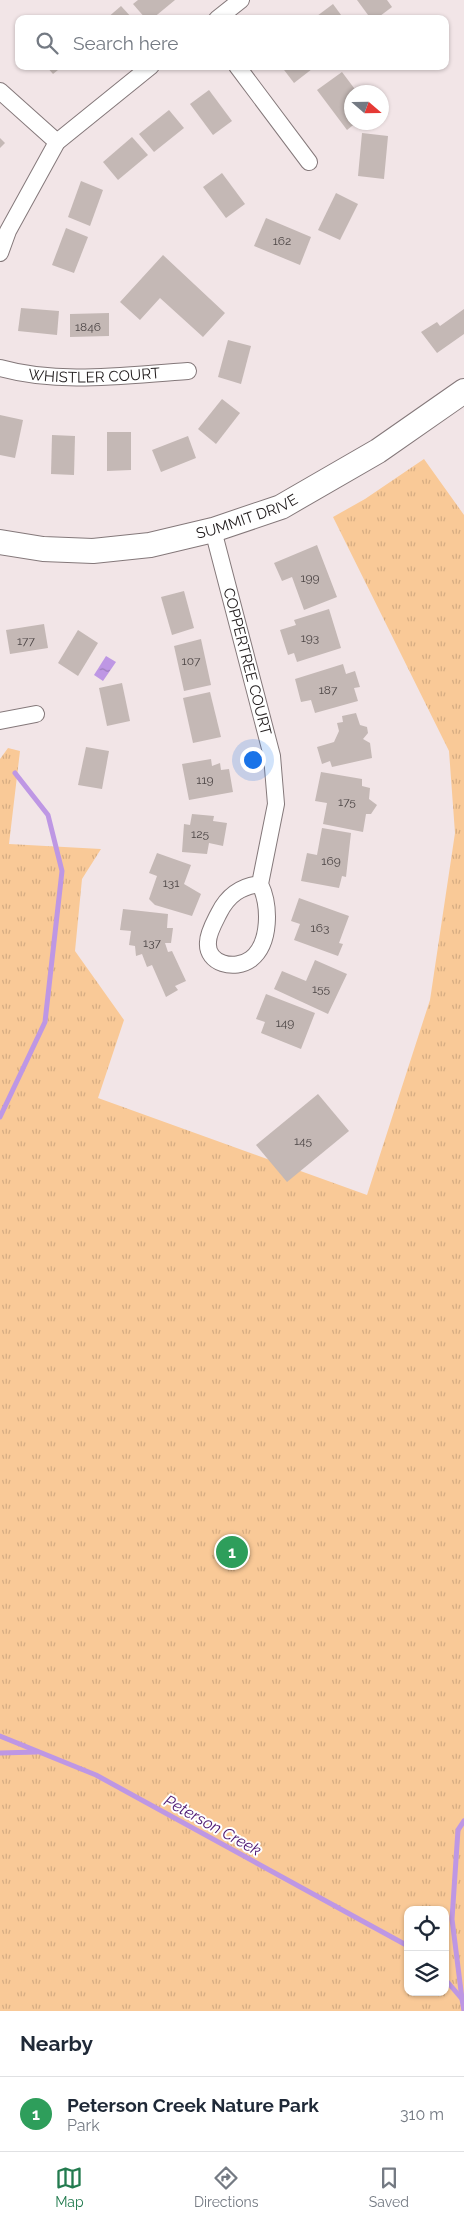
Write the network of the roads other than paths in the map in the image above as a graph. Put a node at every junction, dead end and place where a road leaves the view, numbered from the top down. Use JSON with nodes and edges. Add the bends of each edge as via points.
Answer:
{"nodes":[{"id":1,"x":241,"y":0,"type":"edge"},
{"id":2,"x":222,"y":15,"type":"edge"},
{"id":3,"x":146,"y":70,"type":"edge"},
{"id":4,"x":240,"y":70,"type":"edge"},
{"id":5,"x":0,"y":91,"type":"edge"},
{"id":6,"x":57,"y":142,"type":"junction"},
{"id":7,"x":309,"y":162,"type":"dead end"},
{"id":8,"x":0,"y":253,"type":"edge"},
{"id":9,"x":0,"y":368,"type":"edge"},
{"id":10,"x":188,"y":371,"type":"dead end"},
{"id":11,"x":464,"y":390,"type":"edge"},
{"id":12,"x":213,"y":530,"type":"junction"},
{"id":13,"x":0,"y":542,"type":"edge"},
{"id":14,"x":36,"y":714,"type":"dead end"},
{"id":15,"x":0,"y":721,"type":"edge"},
{"id":16,"x":260,"y":884,"type":"junction"}],
"edges":[{"from":1,"to":2,"type":"street"},
{"from":3,"to":6,"type":"street"},
{"from":4,"to":7,"type":"street"},
{"from":5,"to":6,"type":"street"},
{"from":6,"to":8,"type":"street","via":[[8,231]]},
{"from":9,"to":10,"type":"street","name":"WHISTLER COURT","via":[[73,378]]},
{"from":11,"to":12,"type":"main road","name":"SUMMIT DRIVE","via":[[378,451],[282,507]]},
{"from":12,"to":13,"type":"main road","name":"SUMMIT DRIVE","via":[[150,545],[93,551],[43,550]]},
{"from":12,"to":16,"type":"street","name":"COPPERTREE COURT","via":[[272,756],[276,804]]},
{"from":14,"to":15,"type":"street"},
{"from":16,"to":16,"type":"street","name":"COPPERTREE COURT","via":[[243,887],[228,897],[219,912],[208,942],[210,954],[217,962],[234,966],[252,959],[258,950],[267,924],[266,896]]}]}
